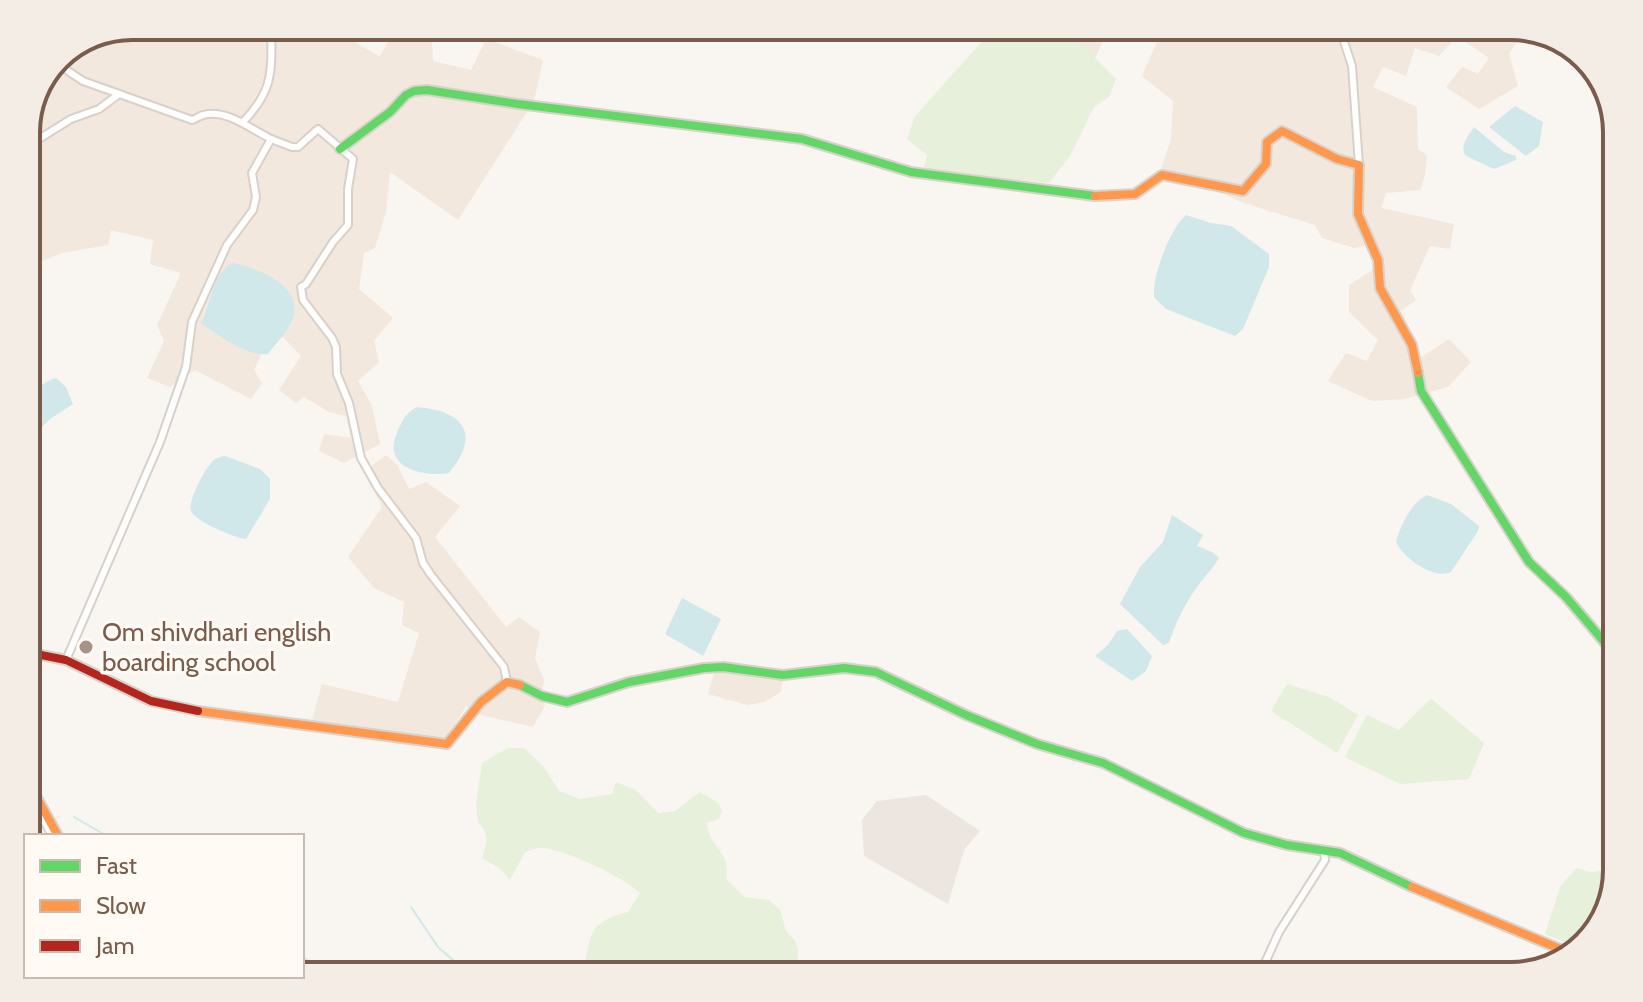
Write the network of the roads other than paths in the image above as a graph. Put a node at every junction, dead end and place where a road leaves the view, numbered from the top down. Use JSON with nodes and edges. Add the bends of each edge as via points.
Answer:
{"nodes":[{"id":1,"x":271,"y":40,"type":"edge"},
{"id":2,"x":1344,"y":40,"type":"edge"},
{"id":3,"x":65,"y":69,"type":"edge"},
{"id":4,"x":119,"y":94,"type":"junction"},
{"id":5,"x":243,"y":122,"type":"junction"},
{"id":6,"x":40,"y":138,"type":"edge"},
{"id":7,"x":271,"y":139,"type":"junction"},
{"id":8,"x":340,"y":149,"type":"junction"},
{"id":9,"x":1359,"y":165,"type":"junction"},
{"id":10,"x":1603,"y":641,"type":"edge"},
{"id":11,"x":40,"y":655,"type":"edge"},
{"id":12,"x":66,"y":660,"type":"junction"},
{"id":13,"x":507,"y":682,"type":"junction"},
{"id":14,"x":40,"y":803,"type":"edge"},
{"id":15,"x":40,"y":814,"type":"edge"},
{"id":16,"x":51,"y":834,"type":"edge"},
{"id":17,"x":57,"y":834,"type":"edge"},
{"id":18,"x":1324,"y":851,"type":"junction"},
{"id":19,"x":1559,"y":949,"type":"edge"},
{"id":20,"x":1265,"y":962,"type":"edge"}],
"edges":[{"from":1,"to":5,"type":"street","via":[[267,93]]},
{"from":2,"to":9,"type":"street","via":[[1352,66]]},
{"from":3,"to":4,"type":"street"},
{"from":4,"to":5,"type":"street","via":[[192,120],[203,115]]},
{"from":4,"to":6,"type":"street"},
{"from":5,"to":7,"type":"street"},
{"from":7,"to":8,"type":"street","via":[[298,147],[318,129]]},
{"from":7,"to":12,"type":"street","via":[[252,173],[253,210],[227,245],[192,322],[186,367],[160,442]]},
{"from":8,"to":9,"type":"main road","via":[[406,95],[427,90],[802,139],[911,172],[1082,196],[1135,194],[1162,175],[1243,191],[1266,164],[1267,142],[1282,131]]},
{"from":8,"to":13,"type":"street","via":[[353,159],[348,225],[301,287],[303,300],[336,347],[337,374],[361,458],[416,538],[431,575],[504,667]]},
{"from":9,"to":10,"type":"main road","via":[[1358,214],[1378,260],[1380,288],[1412,345],[1421,391],[1529,562]]},
{"from":11,"to":12,"type":"main road"},
{"from":12,"to":13,"type":"main road","via":[[151,701],[187,710],[440,744],[447,744],[487,694]]},
{"from":13,"to":18,"type":"main road","via":[[567,702],[629,682],[704,668],[783,675],[844,668],[876,672],[1023,738],[1103,763],[1244,833]]},
{"from":14,"to":17,"type":"main road"},
{"from":15,"to":16,"type":"street"},
{"from":18,"to":19,"type":"main road","via":[[1340,853]]},
{"from":18,"to":20,"type":"street","via":[[1325,860]]}]}
